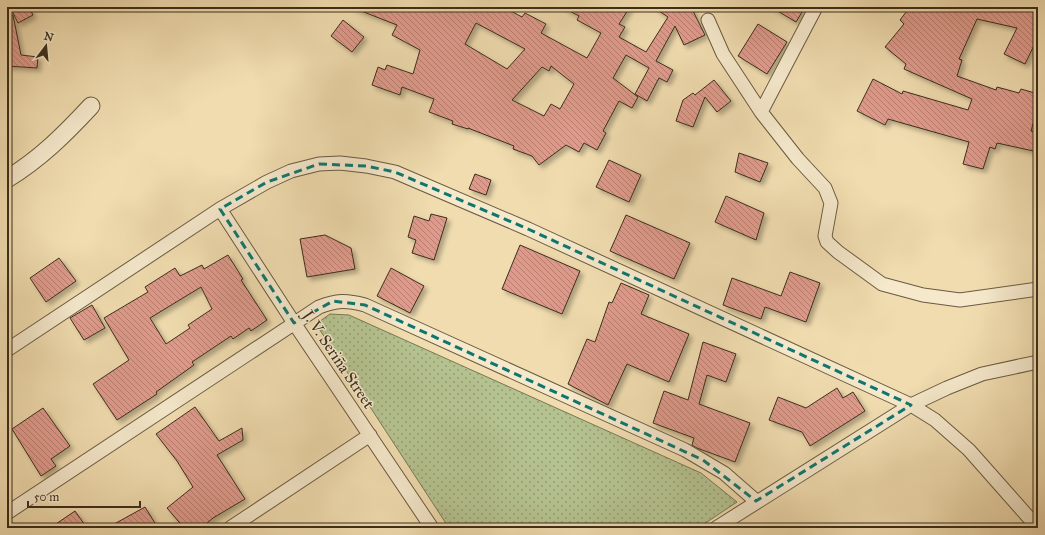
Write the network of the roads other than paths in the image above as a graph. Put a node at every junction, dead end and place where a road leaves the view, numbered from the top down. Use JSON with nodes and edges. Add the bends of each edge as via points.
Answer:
{"nodes":[{"id":1,"x":816,"y":7,"type":"edge"},
{"id":2,"x":708,"y":20,"type":"dead end"},
{"id":3,"x":91,"y":106,"type":"dead end"},
{"id":4,"x":760,"y":112,"type":"junction"},
{"id":5,"x":7,"y":179,"type":"edge"},
{"id":6,"x":220,"y":209,"type":"junction"},
{"id":7,"x":1038,"y":289,"type":"edge"},
{"id":8,"x":294,"y":323,"type":"junction"},
{"id":9,"x":7,"y":350,"type":"edge"},
{"id":10,"x":1038,"y":362,"type":"edge"},
{"id":11,"x":911,"y":405,"type":"junction"},
{"id":12,"x":370,"y":435,"type":"junction"},
{"id":13,"x":756,"y":502,"type":"junction"},
{"id":14,"x":7,"y":513,"type":"edge"},
{"id":15,"x":230,"y":528,"type":"edge"},
{"id":16,"x":432,"y":528,"type":"edge"},
{"id":17,"x":716,"y":528,"type":"edge"},
{"id":18,"x":1038,"y":528,"type":"edge"}],
"edges":[{"from":1,"to":4,"type":"street"},
{"from":2,"to":4,"type":"street","via":[[723,54]]},
{"from":3,"to":5,"type":"street","via":[[55,144],[31,164]]},
{"from":4,"to":7,"type":"street","via":[[825,188],[829,196],[830,211],[825,230],[827,242],[882,284],[904,292],[960,300]]},
{"from":6,"to":8,"type":"street","name":"J. V. Seriña Street"},
{"from":6,"to":9,"type":"street"},
{"from":6,"to":11,"type":"street","via":[[266,182],[291,171],[319,164],[340,163],[396,172],[536,232]]},
{"from":8,"to":12,"type":"street","name":"J. V. Seriña Street"},
{"from":8,"to":13,"type":"street","via":[[333,301],[350,301],[365,305],[703,460],[724,473]]},
{"from":8,"to":14,"type":"street"},
{"from":10,"to":11,"type":"street","via":[[982,374]]},
{"from":11,"to":13,"type":"street"},
{"from":11,"to":18,"type":"street","via":[[935,420],[969,450]]},
{"from":12,"to":15,"type":"street"},
{"from":12,"to":16,"type":"street","name":"J. V. Seriña Street"},
{"from":13,"to":17,"type":"street"}]}
